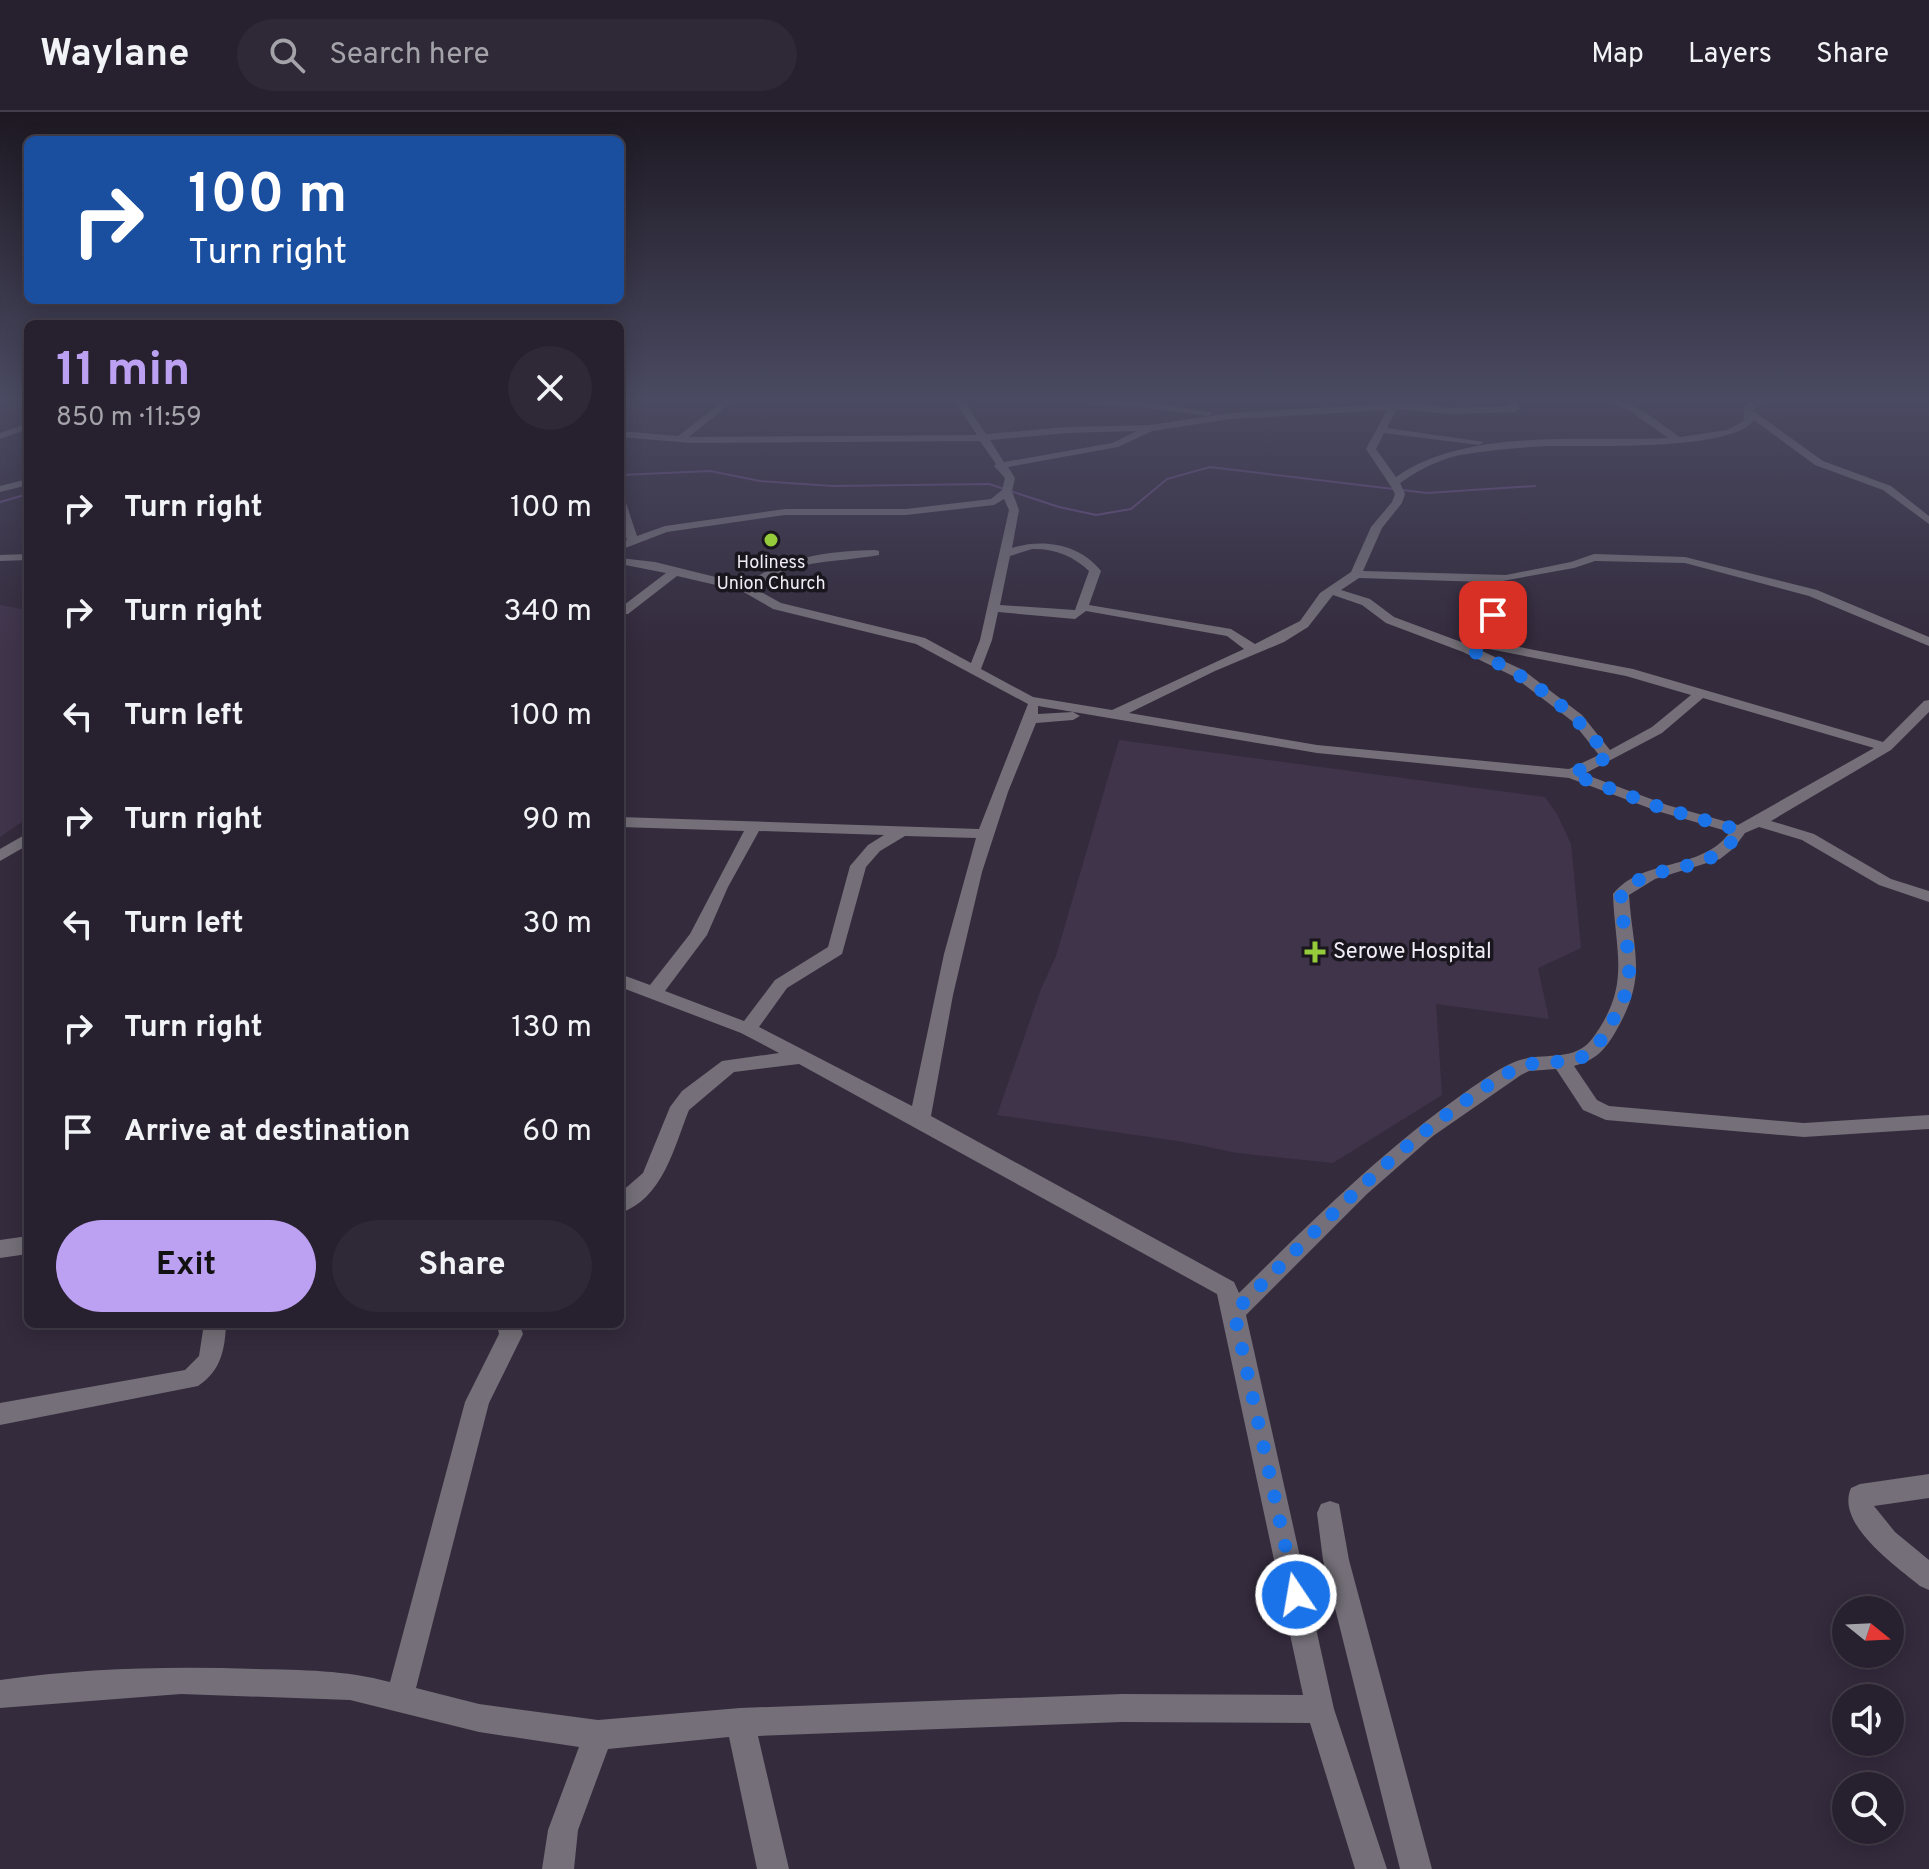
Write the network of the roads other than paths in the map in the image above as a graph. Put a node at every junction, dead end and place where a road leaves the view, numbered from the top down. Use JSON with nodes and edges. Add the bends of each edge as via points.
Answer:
{"nodes":[{"id":1,"x":1010,"y":480,"type":"edge"},
{"id":2,"x":1397,"y":480,"type":"edge"},
{"id":3,"x":1865,"y":480,"type":"edge"},
{"id":4,"x":1395,"y":482,"type":"joint"},
{"id":5,"x":24,"y":483,"type":"edge"},
{"id":6,"x":0,"y":489,"type":"edge"},
{"id":7,"x":1007,"y":491,"type":"junction"},
{"id":8,"x":624,"y":513,"type":"edge"},
{"id":9,"x":1929,"y":521,"type":"edge"},
{"id":10,"x":633,"y":541,"type":"junction"},
{"id":11,"x":624,"y":545,"type":"edge"},
{"id":12,"x":875,"y":553,"type":"dead end"},
{"id":13,"x":1003,"y":554,"type":"junction"},
{"id":14,"x":24,"y":557,"type":"edge"},
{"id":15,"x":0,"y":558,"type":"edge"},
{"id":16,"x":624,"y":561,"type":"edge"},
{"id":17,"x":675,"y":572,"type":"junction"},
{"id":18,"x":1356,"y":574,"type":"junction"},
{"id":19,"x":1490,"y":579,"type":"junction"},
{"id":20,"x":746,"y":588,"type":"junction"},
{"id":21,"x":1332,"y":591,"type":"junction"},
{"id":22,"x":1082,"y":607,"type":"junction"},
{"id":23,"x":993,"y":608,"type":"junction"},
{"id":24,"x":624,"y":614,"type":"edge"},
{"id":25,"x":1929,"y":642,"type":"edge"},
{"id":26,"x":1479,"y":648,"type":"junction"},
{"id":27,"x":1253,"y":649,"type":"junction"},
{"id":28,"x":974,"y":671,"type":"junction"},
{"id":29,"x":1701,"y":693,"type":"junction"},
{"id":30,"x":1029,"y":700,"type":"junction"},
{"id":31,"x":1929,"y":704,"type":"edge"},
{"id":32,"x":1115,"y":717,"type":"junction"},
{"id":33,"x":1031,"y":719,"type":"junction"},
{"id":34,"x":1886,"y":747,"type":"junction"},
{"id":35,"x":1608,"y":757,"type":"junction"},
{"id":36,"x":1571,"y":774,"type":"junction"},
{"id":37,"x":624,"y":822,"type":"edge"},
{"id":38,"x":1758,"y":822,"type":"junction"},
{"id":39,"x":754,"y":826,"type":"junction"},
{"id":40,"x":904,"y":830,"type":"junction"},
{"id":41,"x":1739,"y":830,"type":"junction"},
{"id":42,"x":985,"y":834,"type":"junction"},
{"id":43,"x":24,"y":841,"type":"edge"},
{"id":44,"x":0,"y":856,"type":"edge"},
{"id":45,"x":1929,"y":897,"type":"edge"},
{"id":46,"x":624,"y":981,"type":"edge"},
{"id":47,"x":655,"y":991,"type":"junction"},
{"id":48,"x":748,"y":1029,"type":"junction"},
{"id":49,"x":802,"y":1057,"type":"junction"},
{"id":50,"x":1562,"y":1063,"type":"junction"},
{"id":51,"x":920,"y":1119,"type":"junction"},
{"id":52,"x":1929,"y":1122,"type":"edge"},
{"id":53,"x":624,"y":1202,"type":"edge"},
{"id":54,"x":24,"y":1246,"type":"edge"},
{"id":55,"x":0,"y":1249,"type":"edge"},
{"id":56,"x":1234,"y":1312,"type":"junction"},
{"id":57,"x":215,"y":1328,"type":"edge"},
{"id":58,"x":512,"y":1328,"type":"edge"},
{"id":59,"x":0,"y":1414,"type":"edge"},
{"id":60,"x":1929,"y":1486,"type":"edge"},
{"id":61,"x":1330,"y":1513,"type":"dead end"},
{"id":62,"x":1929,"y":1577,"type":"edge"},
{"id":63,"x":0,"y":1694,"type":"edge"},
{"id":64,"x":400,"y":1697,"type":"junction"},
{"id":65,"x":1320,"y":1709,"type":"junction"},
{"id":66,"x":740,"y":1722,"type":"junction"},
{"id":67,"x":598,"y":1735,"type":"junction"},
{"id":68,"x":558,"y":1869,"type":"edge"},
{"id":69,"x":773,"y":1869,"type":"edge"},
{"id":70,"x":1371,"y":1869,"type":"edge"},
{"id":71,"x":1416,"y":1869,"type":"edge"}],
"edges":[{"from":1,"to":7,"type":"street"},
{"from":2,"to":4,"type":"street"},
{"from":3,"to":9,"type":"street","via":[[1887,488]]},
{"from":4,"to":18,"type":"street","via":[[1397,503],[1377,527]]},
{"from":5,"to":6,"type":"street"},
{"from":7,"to":10,"type":"street","via":[[994,502],[906,512],[785,512],[665,529]]},
{"from":7,"to":13,"type":"street","via":[[1014,510]]},
{"from":8,"to":10,"type":"street"},
{"from":10,"to":11,"type":"street"},
{"from":12,"to":20,"type":"street","via":[[810,557],[768,571]]},
{"from":13,"to":22,"type":"street","via":[[1042,546],[1093,566]]},
{"from":13,"to":23,"type":"street"},
{"from":14,"to":15,"type":"street"},
{"from":16,"to":17,"type":"street"},
{"from":17,"to":20,"type":"street"},
{"from":17,"to":24,"type":"street"},
{"from":18,"to":19,"type":"street"},
{"from":18,"to":21,"type":"street"},
{"from":19,"to":25,"type":"street","via":[[1530,576],[1594,557],[1685,560],[1813,593]]},
{"from":19,"to":26,"type":"street","via":[[1496,604]]},
{"from":20,"to":28,"type":"street","via":[[777,606],[920,641]]},
{"from":21,"to":26,"type":"street","via":[[1366,602],[1390,620]]},
{"from":21,"to":27,"type":"street","via":[[1304,624]]},
{"from":22,"to":23,"type":"street","via":[[1073,615]]},
{"from":22,"to":27,"type":"street","via":[[1231,633]]},
{"from":23,"to":28,"type":"street"},
{"from":26,"to":29,"type":"street","via":[[1628,672]]},
{"from":26,"to":35,"type":"street","via":[[1577,718]]},
{"from":27,"to":32,"type":"street"},
{"from":28,"to":30,"type":"street"},
{"from":29,"to":34,"type":"street"},
{"from":29,"to":35,"type":"street","via":[[1649,734]]},
{"from":30,"to":32,"type":"street"},
{"from":30,"to":33,"type":"street"},
{"from":31,"to":34,"type":"street"},
{"from":32,"to":33,"type":"street"},
{"from":32,"to":36,"type":"street","via":[[1331,751]]},
{"from":33,"to":42,"type":"street"},
{"from":34,"to":38,"type":"street"},
{"from":35,"to":36,"type":"street"},
{"from":36,"to":41,"type":"street"},
{"from":37,"to":39,"type":"street"},
{"from":38,"to":41,"type":"street"},
{"from":38,"to":45,"type":"street","via":[[1808,837],[1885,882]]},
{"from":39,"to":40,"type":"street"},
{"from":39,"to":47,"type":"street","via":[[698,935]]},
{"from":40,"to":42,"type":"street"},
{"from":40,"to":48,"type":"street","via":[[874,848],[858,866],[836,950],[781,984]]},
{"from":41,"to":50,"type":"street","via":[[1732,842],[1703,861],[1642,878],[1621,894],[1630,969],[1626,999],[1595,1048]]},
{"from":42,"to":51,"type":"street","via":[[939,1014]]},
{"from":43,"to":44,"type":"street"},
{"from":46,"to":47,"type":"street"},
{"from":47,"to":48,"type":"street"},
{"from":48,"to":49,"type":"street"},
{"from":49,"to":51,"type":"street"},
{"from":49,"to":53,"type":"street","via":[[729,1066],[689,1096],[652,1178]]},
{"from":50,"to":52,"type":"street","via":[[1590,1105],[1606,1113],[1804,1130]]},
{"from":50,"to":56,"type":"street","via":[[1520,1068],[1401,1149]]},
{"from":51,"to":56,"type":"street","via":[[1220,1284],[1229,1293]]},
{"from":54,"to":55,"type":"street"},
{"from":56,"to":65,"type":"street"},
{"from":57,"to":59,"type":"street","via":[[212,1357],[190,1379]]},
{"from":58,"to":64,"type":"street","via":[[477,1402]]},
{"from":60,"to":62,"type":"street","via":[[1860,1496],[1859,1507],[1869,1523]]},
{"from":61,"to":71,"type":"street","via":[[1336,1560]]},
{"from":63,"to":64,"type":"street","via":[[181,1680],[350,1686]]},
{"from":64,"to":67,"type":"street","via":[[479,1718]]},
{"from":65,"to":66,"type":"street","via":[[1122,1708]]},
{"from":65,"to":70,"type":"street"},
{"from":66,"to":67,"type":"street"},
{"from":66,"to":69,"type":"street"},
{"from":67,"to":68,"type":"street","via":[[563,1830]]}]}
